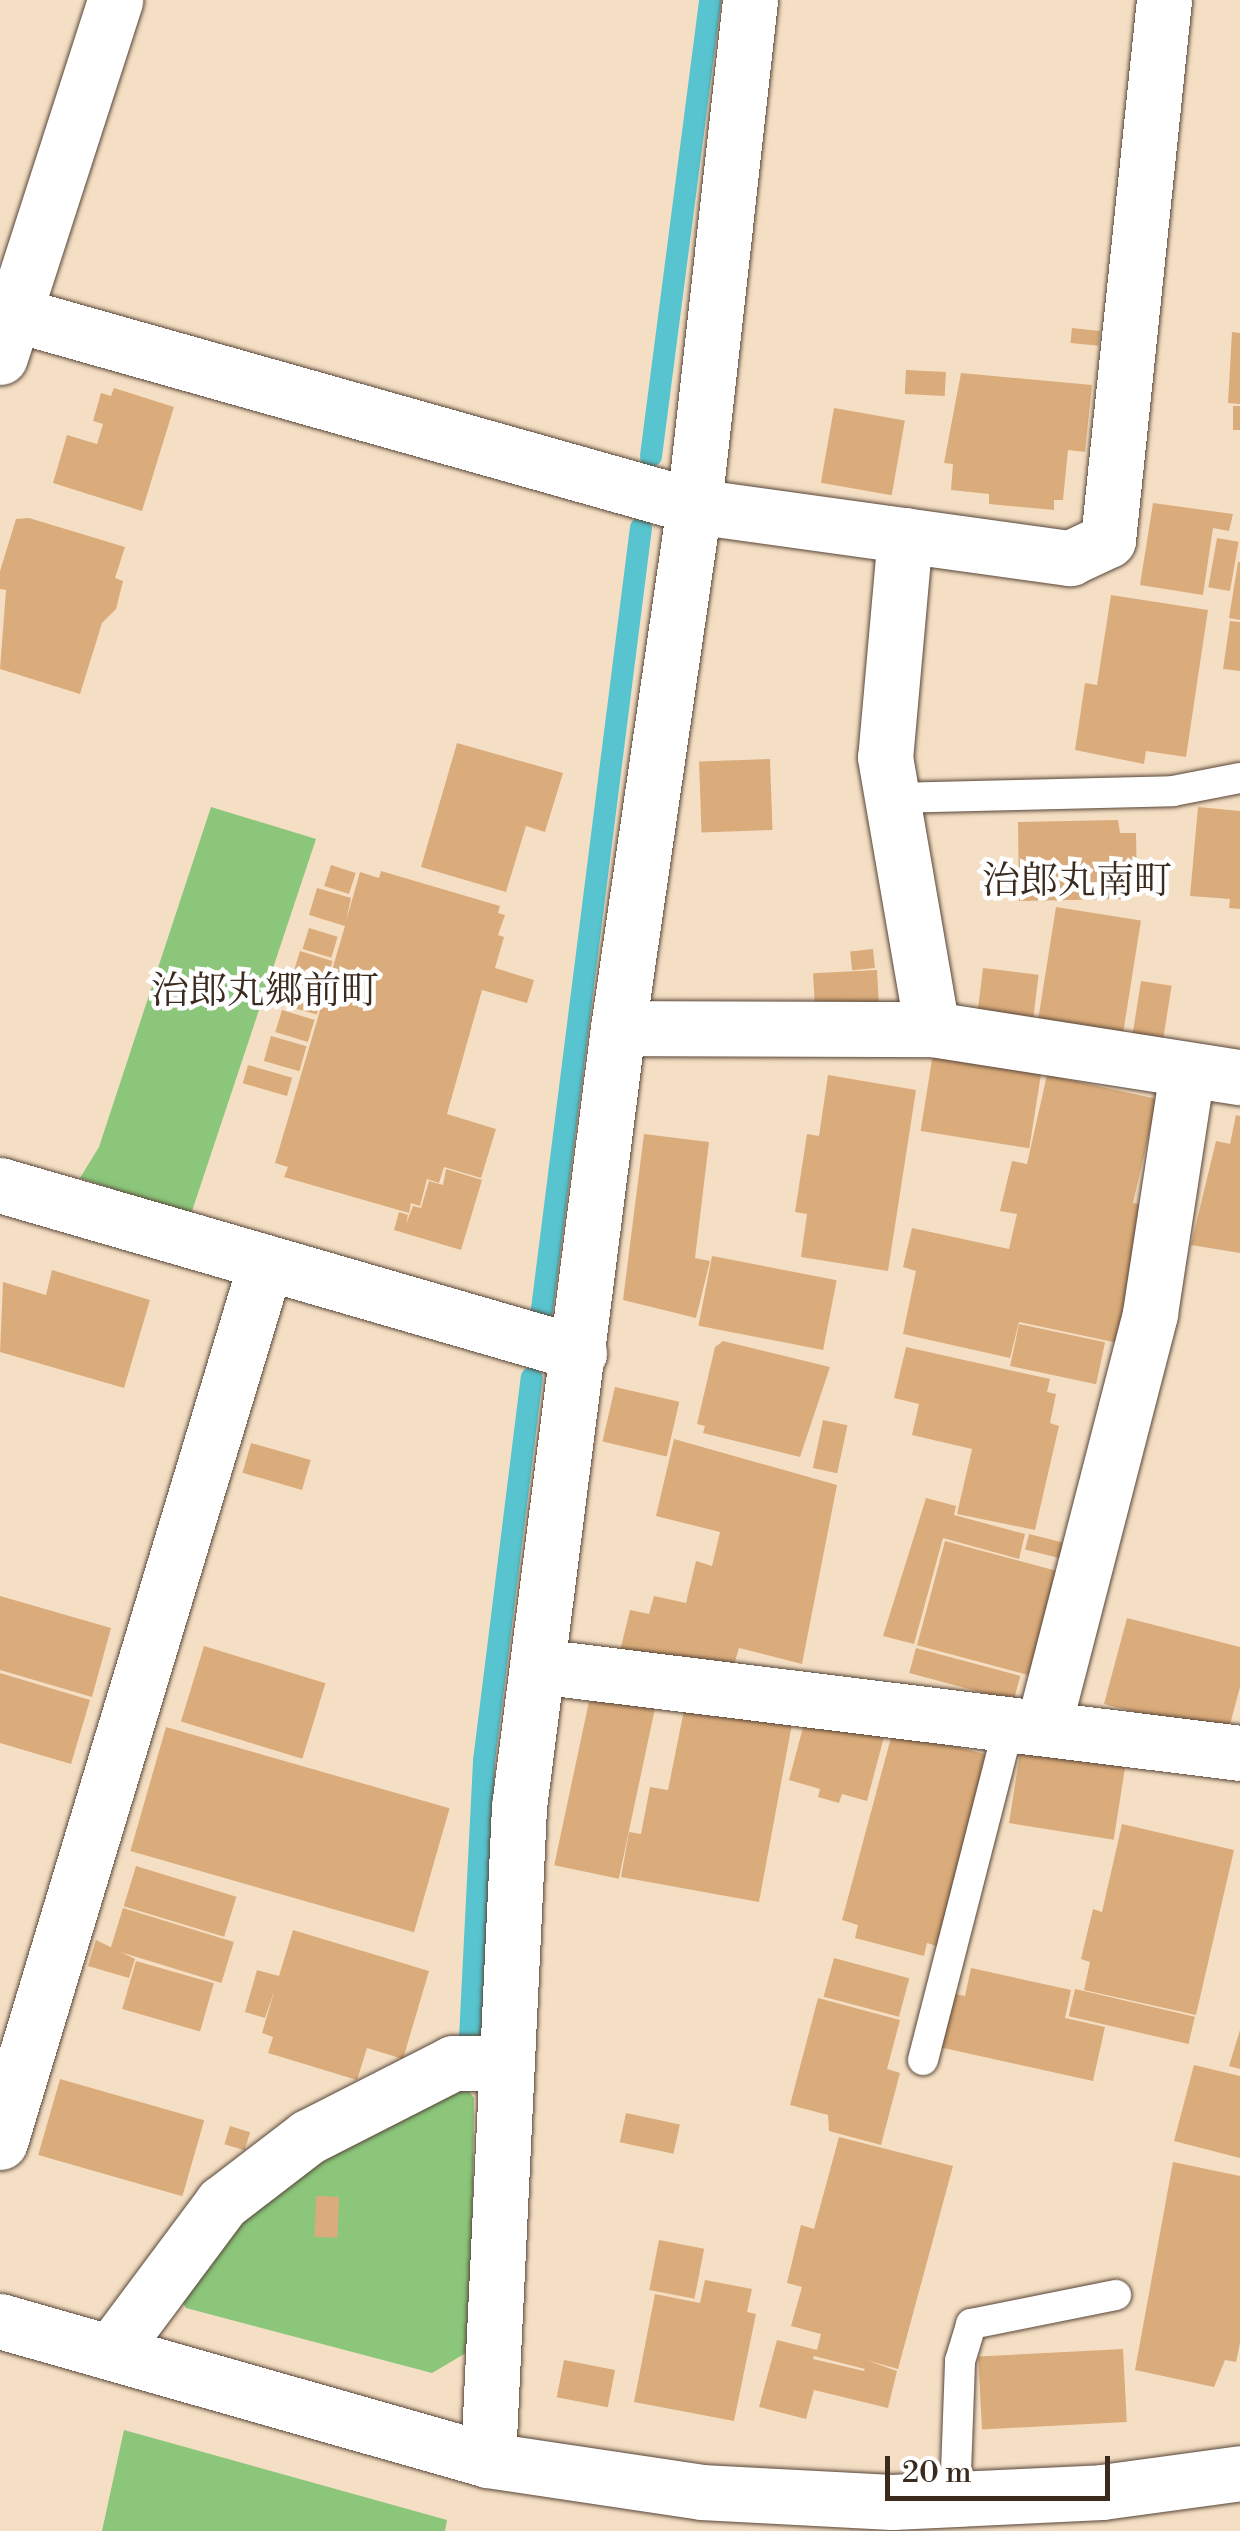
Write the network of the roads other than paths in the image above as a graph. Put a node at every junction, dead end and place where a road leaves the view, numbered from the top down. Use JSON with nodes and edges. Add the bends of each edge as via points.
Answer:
{"nodes":[{"id":1,"x":115,"y":0,"type":"edge"},
{"id":2,"x":750,"y":0,"type":"edge"},
{"id":3,"x":1164,"y":0,"type":"edge"},
{"id":4,"x":7,"y":336,"type":"edge"},
{"id":5,"x":694,"y":506,"type":"junction"},
{"id":6,"x":906,"y":535,"type":"junction"},
{"id":7,"x":1240,"y":778,"type":"edge"},
{"id":8,"x":892,"y":798,"type":"junction"},
{"id":9,"x":618,"y":1028,"type":"junction"},
{"id":10,"x":932,"y":1029,"type":"junction"},
{"id":11,"x":1187,"y":1070,"type":"junction"},
{"id":12,"x":1240,"y":1077,"type":"edge"},
{"id":13,"x":0,"y":1185,"type":"edge"},
{"id":14,"x":266,"y":1262,"type":"junction"},
{"id":15,"x":579,"y":1353,"type":"junction"},
{"id":16,"x":538,"y":1666,"type":"junction"},
{"id":17,"x":1027,"y":1722,"type":"junction"},
{"id":18,"x":1240,"y":1752,"type":"edge"},
{"id":19,"x":923,"y":2060,"type":"dead end"},
{"id":20,"x":506,"y":2062,"type":"junction"},
{"id":21,"x":0,"y":2142,"type":"edge"},
{"id":22,"x":1116,"y":2295,"type":"dead end"},
{"id":23,"x":1,"y":2329,"type":"edge"},
{"id":24,"x":111,"y":2352,"type":"junction"},
{"id":25,"x":488,"y":2460,"type":"junction"},
{"id":26,"x":1240,"y":2473,"type":"edge"},
{"id":27,"x":955,"y":2498,"type":"junction"}],
"edges":[{"from":1,"to":4,"type":"street"},
{"from":2,"to":5,"type":"street"},
{"from":3,"to":6,"type":"street","via":[[1108,540],[1070,558]]},
{"from":4,"to":5,"type":"street"},
{"from":5,"to":6,"type":"street"},
{"from":5,"to":9,"type":"street"},
{"from":6,"to":8,"type":"street","via":[[885,757]]},
{"from":7,"to":8,"type":"lane","via":[[1173,791]]},
{"from":8,"to":10,"type":"street"},
{"from":9,"to":10,"type":"street"},
{"from":9,"to":15,"type":"street"},
{"from":10,"to":11,"type":"street"},
{"from":11,"to":12,"type":"street"},
{"from":11,"to":17,"type":"street","via":[[1150,1314]]},
{"from":13,"to":14,"type":"street"},
{"from":14,"to":15,"type":"street"},
{"from":14,"to":21,"type":"street"},
{"from":15,"to":16,"type":"street"},
{"from":16,"to":17,"type":"street"},
{"from":16,"to":20,"type":"street","via":[[519,1808]]},
{"from":17,"to":18,"type":"street"},
{"from":17,"to":19,"type":"lane"},
{"from":20,"to":24,"type":"street","via":[[453,2063],[308,2136],[222,2202]]},
{"from":20,"to":25,"type":"street"},
{"from":22,"to":27,"type":"lane","via":[[971,2324],[960,2361]]},
{"from":23,"to":24,"type":"street"},
{"from":24,"to":25,"type":"street"},
{"from":25,"to":27,"type":"street","via":[[701,2492]]},
{"from":26,"to":27,"type":"street","via":[[1102,2492]]}]}
